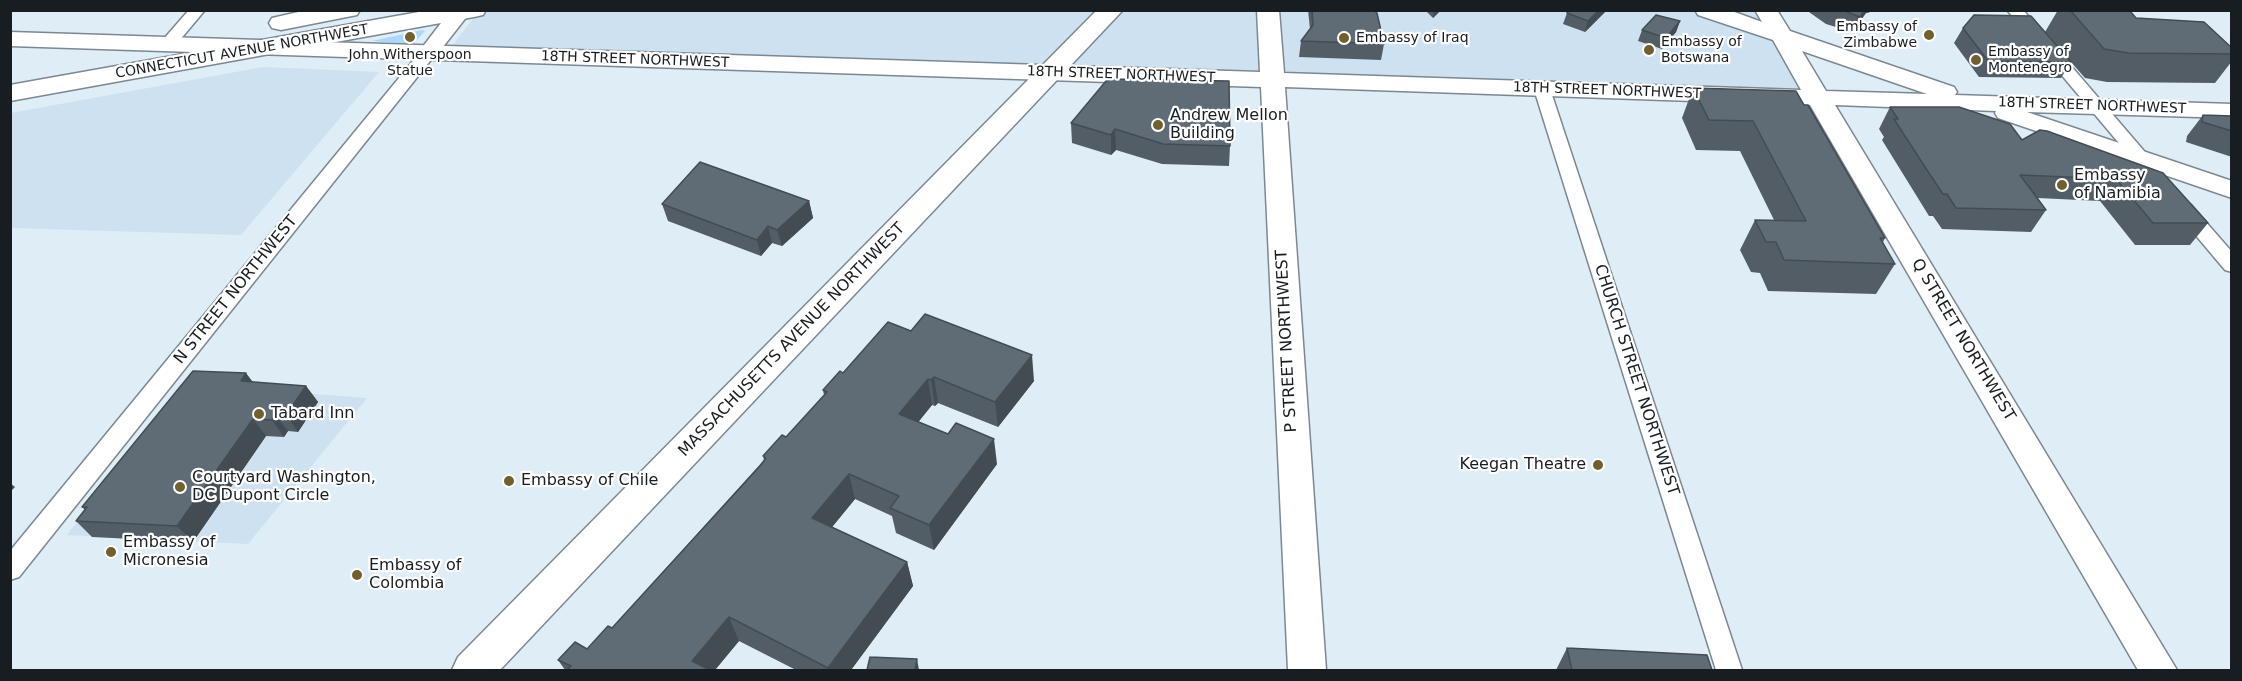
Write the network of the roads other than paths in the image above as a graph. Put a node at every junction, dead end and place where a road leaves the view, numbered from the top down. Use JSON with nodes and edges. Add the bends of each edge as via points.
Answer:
{"nodes":[{"id":1,"x":198,"y":10,"type":"edge"},
{"id":2,"x":348,"y":10,"type":"edge"},
{"id":3,"x":1111,"y":10,"type":"edge"},
{"id":4,"x":1268,"y":10,"type":"edge"},
{"id":5,"x":1707,"y":10,"type":"edge"},
{"id":6,"x":1766,"y":10,"type":"edge"},
{"id":7,"x":2014,"y":10,"type":"edge"},
{"id":8,"x":465,"y":12,"type":"edge"},
{"id":9,"x":1782,"y":37,"type":"junction"},
{"id":10,"x":10,"y":39,"type":"edge"},
{"id":11,"x":168,"y":44,"type":"junction"},
{"id":12,"x":268,"y":48,"type":"junction"},
{"id":13,"x":428,"y":53,"type":"junction"},
{"id":14,"x":10,"y":72,"type":"edge"},
{"id":15,"x":1051,"y":72,"type":"junction"},
{"id":16,"x":1272,"y":80,"type":"junction"},
{"id":17,"x":1542,"y":89,"type":"junction"},
{"id":18,"x":10,"y":93,"type":"edge"},
{"id":19,"x":1820,"y":98,"type":"junction"},
{"id":20,"x":1977,"y":103,"type":"junction"},
{"id":21,"x":2096,"y":106,"type":"junction"},
{"id":22,"x":2232,"y":111,"type":"edge"},
{"id":23,"x":2142,"y":159,"type":"junction"},
{"id":24,"x":2232,"y":190,"type":"edge"},
{"id":25,"x":2232,"y":265,"type":"edge"},
{"id":26,"x":10,"y":570,"type":"edge"},
{"id":27,"x":473,"y":670,"type":"edge"},
{"id":28,"x":1307,"y":670,"type":"edge"},
{"id":29,"x":1729,"y":670,"type":"edge"},
{"id":30,"x":2158,"y":670,"type":"edge"}],
"edges":[{"from":1,"to":11,"type":"street"},
{"from":2,"to":11,"type":"main road","name":"CONNECTICUT AVENUE NORTHWEST"},
{"from":3,"to":15,"type":"main road","name":"MASSACHUSETTS AVENUE NORTHWEST"},
{"from":4,"to":16,"type":"main road","name":"P STREET NORTHWEST"},
{"from":5,"to":9,"type":"main road"},
{"from":6,"to":9,"type":"main road","name":"Q STREET NORTHWEST"},
{"from":7,"to":21,"type":"street"},
{"from":8,"to":12,"type":"main road","name":"CONNECTICUT AVENUE NORTHWEST"},
{"from":8,"to":13,"type":"street","name":"N STREET NORTHWEST"},
{"from":9,"to":19,"type":"main road","name":"Q STREET NORTHWEST"},
{"from":9,"to":20,"type":"main road"},
{"from":10,"to":11,"type":"main road","name":"18TH STREET NORTHWEST"},
{"from":11,"to":12,"type":"main road","name":"18TH STREET NORTHWEST"},
{"from":11,"to":14,"type":"main road","name":"CONNECTICUT AVENUE NORTHWEST"},
{"from":12,"to":13,"type":"main road","name":"18TH STREET NORTHWEST"},
{"from":12,"to":18,"type":"main road","name":"CONNECTICUT AVENUE NORTHWEST"},
{"from":13,"to":15,"type":"main road","name":"18TH STREET NORTHWEST"},
{"from":13,"to":26,"type":"street","name":"N STREET NORTHWEST"},
{"from":15,"to":16,"type":"main road","name":"18TH STREET NORTHWEST"},
{"from":15,"to":27,"type":"main road","name":"MASSACHUSETTS AVENUE NORTHWEST"},
{"from":16,"to":17,"type":"main road","name":"18TH STREET NORTHWEST"},
{"from":16,"to":28,"type":"main road","name":"P STREET NORTHWEST"},
{"from":17,"to":19,"type":"main road","name":"18TH STREET NORTHWEST"},
{"from":17,"to":29,"type":"street","name":"CHURCH STREET NORTHWEST"},
{"from":19,"to":20,"type":"main road","name":"18TH STREET NORTHWEST"},
{"from":19,"to":30,"type":"main road","name":"Q STREET NORTHWEST"},
{"from":20,"to":21,"type":"main road","name":"18TH STREET NORTHWEST"},
{"from":20,"to":23,"type":"main road"},
{"from":21,"to":22,"type":"main road","name":"18TH STREET NORTHWEST"},
{"from":21,"to":23,"type":"street"},
{"from":23,"to":24,"type":"main road"},
{"from":23,"to":25,"type":"street"}]}
